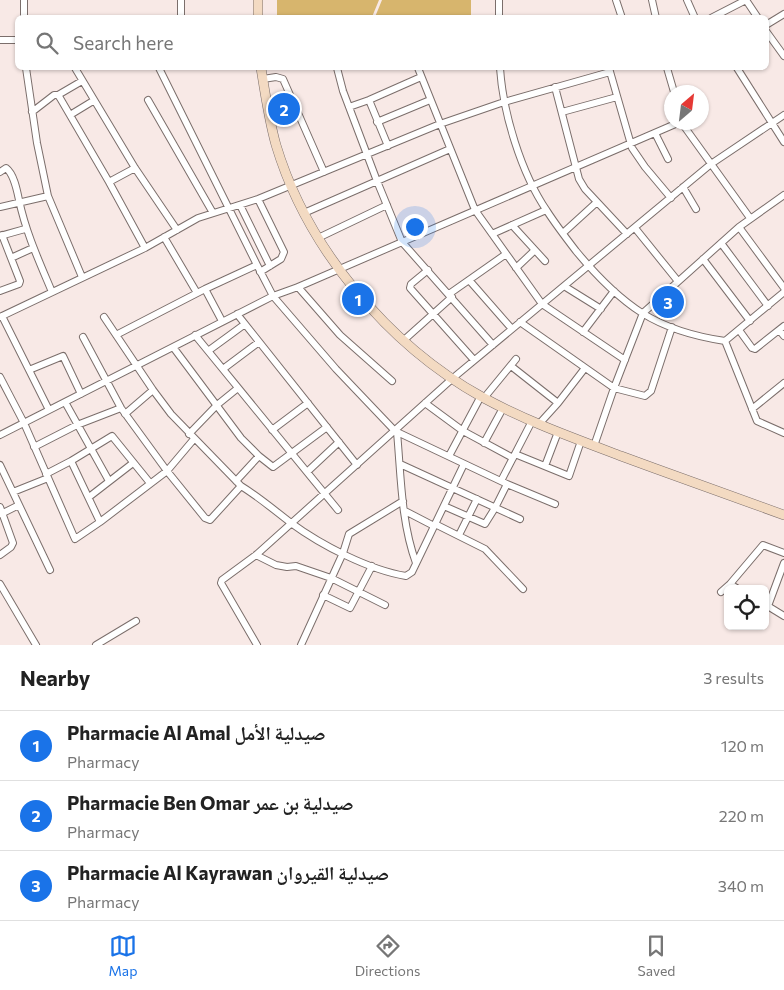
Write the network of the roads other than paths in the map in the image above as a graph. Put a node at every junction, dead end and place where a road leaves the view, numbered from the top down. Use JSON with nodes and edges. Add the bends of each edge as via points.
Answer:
{"nodes":[{"id":1,"x":24,"y":0,"type":"edge"},
{"id":2,"x":181,"y":0,"type":"edge"},
{"id":3,"x":258,"y":0,"type":"edge"},
{"id":4,"x":499,"y":0,"type":"edge"},
{"id":5,"x":616,"y":0,"type":"edge"},
{"id":6,"x":652,"y":0,"type":"edge"},
{"id":7,"x":687,"y":0,"type":"edge"},
{"id":8,"x":738,"y":2,"type":"edge"},
{"id":9,"x":24,"y":15,"type":"edge"},
{"id":10,"x":181,"y":15,"type":"edge"},
{"id":11,"x":258,"y":15,"type":"edge"},
{"id":12,"x":499,"y":15,"type":"edge"},
{"id":13,"x":621,"y":15,"type":"edge"},
{"id":14,"x":655,"y":15,"type":"edge"},
{"id":15,"x":694,"y":15,"type":"edge"},
{"id":16,"x":716,"y":15,"type":"edge"},
{"id":17,"x":756,"y":15,"type":"edge"},
{"id":18,"x":783,"y":17,"type":"edge"},
{"id":19,"x":769,"y":24,"type":"edge"},
{"id":20,"x":0,"y":40,"type":"edge"},
{"id":21,"x":15,"y":40,"type":"edge"},
{"id":22,"x":769,"y":41,"type":"edge"},
{"id":23,"x":784,"y":42,"type":"edge"},
{"id":24,"x":778,"y":46,"type":"junction"},
{"id":25,"x":784,"y":56,"type":"edge"},
{"id":26,"x":26,"y":70,"type":"edge"},
{"id":27,"x":75,"y":70,"type":"edge"},
{"id":28,"x":160,"y":70,"type":"edge"},
{"id":29,"x":261,"y":70,"type":"edge"},
{"id":30,"x":338,"y":70,"type":"edge"},
{"id":31,"x":419,"y":70,"type":"edge"},
{"id":32,"x":500,"y":70,"type":"edge"},
{"id":33,"x":610,"y":70,"type":"edge"},
{"id":34,"x":668,"y":70,"type":"edge"},
{"id":35,"x":738,"y":70,"type":"edge"},
{"id":36,"x":421,"y":77,"type":"junction"},
{"id":37,"x":263,"y":79,"type":"junction"},
{"id":38,"x":82,"y":81,"type":"junction"},
{"id":39,"x":672,"y":85,"type":"edge"},
{"id":40,"x":555,"y":87,"type":"junction"},
{"id":41,"x":58,"y":95,"type":"junction"},
{"id":42,"x":617,"y":97,"type":"junction"},
{"id":43,"x":148,"y":100,"type":"dead end"},
{"id":44,"x":369,"y":100,"type":"junction"},
{"id":45,"x":430,"y":100,"type":"junction"},
{"id":46,"x":93,"y":101,"type":"junction"},
{"id":47,"x":504,"y":102,"type":"junction"},
{"id":48,"x":349,"y":107,"type":"junction"},
{"id":49,"x":32,"y":112,"type":"junction"},
{"id":50,"x":562,"y":112,"type":"junction"},
{"id":51,"x":70,"y":115,"type":"junction"},
{"id":52,"x":784,"y":115,"type":"edge"},
{"id":53,"x":377,"y":122,"type":"junction"},
{"id":54,"x":440,"y":124,"type":"junction"},
{"id":55,"x":771,"y":124,"type":"junction"},
{"id":56,"x":664,"y":129,"type":"edge"},
{"id":57,"x":687,"y":130,"type":"edge"},
{"id":58,"x":655,"y":133,"type":"junction"},
{"id":59,"x":784,"y":142,"type":"edge"},
{"id":60,"x":630,"y":144,"type":"junction"},
{"id":61,"x":388,"y":146,"type":"junction"},
{"id":62,"x":450,"y":149,"type":"junction"},
{"id":63,"x":367,"y":154,"type":"junction"},
{"id":64,"x":668,"y":159,"type":"dead end"},
{"id":65,"x":711,"y":164,"type":"junction"},
{"id":66,"x":576,"y":167,"type":"junction"},
{"id":67,"x":135,"y":168,"type":"junction"},
{"id":68,"x":0,"y":172,"type":"edge"},
{"id":69,"x":324,"y":172,"type":"junction"},
{"id":70,"x":377,"y":181,"type":"junction"},
{"id":71,"x":110,"y":182,"type":"junction"},
{"id":72,"x":291,"y":186,"type":"junction"},
{"id":73,"x":532,"y":186,"type":"junction"},
{"id":74,"x":683,"y":188,"type":"junction"},
{"id":75,"x":784,"y":195,"type":"edge"},
{"id":76,"x":48,"y":196,"type":"junction"},
{"id":77,"x":671,"y":198,"type":"junction"},
{"id":78,"x":258,"y":199,"type":"junction"},
{"id":79,"x":597,"y":202,"type":"junction"},
{"id":80,"x":19,"y":203,"type":"junction"},
{"id":81,"x":240,"y":205,"type":"junction"},
{"id":82,"x":387,"y":205,"type":"junction"},
{"id":83,"x":0,"y":207,"type":"edge"},
{"id":84,"x":229,"y":207,"type":"junction"},
{"id":85,"x":696,"y":209,"type":"dead end"},
{"id":86,"x":475,"y":210,"type":"junction"},
{"id":87,"x":546,"y":210,"type":"junction"},
{"id":88,"x":213,"y":213,"type":"junction"},
{"id":89,"x":304,"y":213,"type":"junction"},
{"id":90,"x":750,"y":218,"type":"junction"},
{"id":91,"x":512,"y":225,"type":"junction"},
{"id":92,"x":739,"y":227,"type":"junction"},
{"id":93,"x":634,"y":228,"type":"junction"},
{"id":94,"x":25,"y":229,"type":"junction"},
{"id":95,"x":177,"y":230,"type":"junction"},
{"id":96,"x":563,"y":233,"type":"junction"},
{"id":97,"x":492,"y":234,"type":"junction"},
{"id":98,"x":627,"y":234,"type":"junction"},
{"id":99,"x":1,"y":236,"type":"edge"},
{"id":100,"x":164,"y":237,"type":"junction"},
{"id":101,"x":318,"y":238,"type":"junction"},
{"id":102,"x":402,"y":242,"type":"junction"},
{"id":103,"x":721,"y":243,"type":"junction"},
{"id":104,"x":33,"y":248,"type":"junction"},
{"id":105,"x":145,"y":248,"type":"junction"},
{"id":106,"x":534,"y":251,"type":"junction"},
{"id":107,"x":506,"y":254,"type":"junction"},
{"id":108,"x":11,"y":258,"type":"junction"},
{"id":109,"x":703,"y":259,"type":"junction"},
{"id":110,"x":545,"y":261,"type":"dead end"},
{"id":111,"x":270,"y":266,"type":"junction"},
{"id":112,"x":588,"y":266,"type":"junction"},
{"id":113,"x":516,"y":268,"type":"junction"},
{"id":114,"x":258,"y":269,"type":"junction"},
{"id":115,"x":338,"y":269,"type":"junction"},
{"id":116,"x":428,"y":270,"type":"junction"},
{"id":117,"x":82,"y":277,"type":"junction"},
{"id":118,"x":469,"y":280,"type":"junction"},
{"id":119,"x":677,"y":280,"type":"junction"},
{"id":120,"x":564,"y":286,"type":"junction"},
{"id":121,"x":298,"y":287,"type":"junction"},
{"id":122,"x":784,"y":288,"type":"edge"},
{"id":123,"x":205,"y":289,"type":"junction"},
{"id":124,"x":0,"y":291,"type":"edge"},
{"id":125,"x":614,"y":291,"type":"junction"},
{"id":126,"x":52,"y":292,"type":"junction"},
{"id":127,"x":784,"y":292,"type":"edge"},
{"id":128,"x":197,"y":294,"type":"junction"},
{"id":129,"x":273,"y":296,"type":"junction"},
{"id":130,"x":450,"y":296,"type":"junction"},
{"id":131,"x":542,"y":304,"type":"junction"},
{"id":132,"x":768,"y":306,"type":"junction"},
{"id":133,"x":601,"y":309,"type":"junction"},
{"id":134,"x":643,"y":313,"type":"junction"},
{"id":135,"x":237,"y":314,"type":"junction"},
{"id":136,"x":432,"y":314,"type":"junction"},
{"id":137,"x":1,"y":316,"type":"edge"},
{"id":138,"x":104,"y":317,"type":"dead end"},
{"id":139,"x":750,"y":321,"type":"junction"},
{"id":140,"x":222,"y":322,"type":"junction"},
{"id":141,"x":520,"y":322,"type":"junction"},
{"id":142,"x":245,"y":324,"type":"junction"},
{"id":143,"x":672,"y":327,"type":"junction"},
{"id":144,"x":781,"y":328,"type":"edge"},
{"id":145,"x":512,"y":329,"type":"junction"},
{"id":146,"x":739,"y":330,"type":"junction"},
{"id":147,"x":583,"y":332,"type":"junction"},
{"id":148,"x":116,"y":335,"type":"junction"},
{"id":149,"x":195,"y":335,"type":"junction"},
{"id":150,"x":784,"y":336,"type":"edge"},
{"id":151,"x":83,"y":337,"type":"dead end"},
{"id":152,"x":404,"y":340,"type":"junction"},
{"id":153,"x":259,"y":342,"type":"junction"},
{"id":154,"x":725,"y":342,"type":"junction"},
{"id":155,"x":493,"y":345,"type":"junction"},
{"id":156,"x":173,"y":347,"type":"junction"},
{"id":157,"x":208,"y":351,"type":"junction"},
{"id":158,"x":516,"y":359,"type":"dead end"},
{"id":159,"x":474,"y":360,"type":"junction"},
{"id":160,"x":625,"y":360,"type":"junction"},
{"id":161,"x":136,"y":366,"type":"junction"},
{"id":162,"x":511,"y":366,"type":"junction"},
{"id":163,"x":584,"y":368,"type":"junction"},
{"id":164,"x":222,"y":369,"type":"junction"},
{"id":165,"x":29,"y":370,"type":"junction"},
{"id":166,"x":0,"y":377,"type":"edge"},
{"id":167,"x":452,"y":378,"type":"junction"},
{"id":168,"x":392,"y":381,"type":"dead end"},
{"id":169,"x":106,"y":382,"type":"junction"},
{"id":170,"x":784,"y":383,"type":"edge"},
{"id":171,"x":238,"y":388,"type":"junction"},
{"id":172,"x":614,"y":388,"type":"junction"},
{"id":173,"x":152,"y":390,"type":"junction"},
{"id":174,"x":81,"y":394,"type":"junction"},
{"id":175,"x":482,"y":397,"type":"junction"},
{"id":176,"x":65,"y":402,"type":"junction"},
{"id":177,"x":308,"y":403,"type":"junction"},
{"id":178,"x":425,"y":403,"type":"junction"},
{"id":179,"x":558,"y":403,"type":"junction"},
{"id":180,"x":217,"y":405,"type":"junction"},
{"id":181,"x":121,"y":408,"type":"junction"},
{"id":182,"x":502,"y":408,"type":"junction"},
{"id":183,"x":752,"y":409,"type":"junction"},
{"id":184,"x":49,"y":410,"type":"junction"},
{"id":185,"x":126,"y":414,"type":"junction"},
{"id":186,"x":24,"y":423,"type":"junction"},
{"id":187,"x":535,"y":423,"type":"junction"},
{"id":188,"x":77,"y":425,"type":"junction"},
{"id":189,"x":327,"y":427,"type":"junction"},
{"id":190,"x":272,"y":430,"type":"junction"},
{"id":191,"x":396,"y":431,"type":"junction"},
{"id":192,"x":463,"y":431,"type":"junction"},
{"id":193,"x":558,"y":432,"type":"junction"},
{"id":194,"x":784,"y":433,"type":"edge"},
{"id":195,"x":189,"y":434,"type":"junction"},
{"id":196,"x":0,"y":435,"type":"edge"},
{"id":197,"x":194,"y":440,"type":"junction"},
{"id":198,"x":581,"y":441,"type":"junction"},
{"id":199,"x":339,"y":442,"type":"junction"},
{"id":200,"x":484,"y":443,"type":"junction"},
{"id":201,"x":594,"y":446,"type":"junction"},
{"id":202,"x":34,"y":447,"type":"junction"},
{"id":203,"x":90,"y":449,"type":"junction"},
{"id":204,"x":291,"y":453,"type":"junction"},
{"id":205,"x":259,"y":456,"type":"junction"},
{"id":206,"x":449,"y":456,"type":"junction"},
{"id":207,"x":514,"y":456,"type":"junction"},
{"id":208,"x":71,"y":461,"type":"junction"},
{"id":209,"x":133,"y":463,"type":"junction"},
{"id":210,"x":400,"y":464,"type":"junction"},
{"id":211,"x":464,"y":464,"type":"junction"},
{"id":212,"x":0,"y":465,"type":"edge"},
{"id":213,"x":357,"y":465,"type":"junction"},
{"id":214,"x":545,"y":466,"type":"junction"},
{"id":215,"x":167,"y":471,"type":"junction"},
{"id":216,"x":307,"y":472,"type":"junction"},
{"id":217,"x":47,"y":476,"type":"junction"},
{"id":218,"x":109,"y":481,"type":"junction"},
{"id":219,"x":504,"y":482,"type":"junction"},
{"id":220,"x":150,"y":484,"type":"junction"},
{"id":221,"x":238,"y":484,"type":"junction"},
{"id":222,"x":453,"y":487,"type":"junction"},
{"id":223,"x":13,"y":492,"type":"junction"},
{"id":224,"x":324,"y":494,"type":"junction"},
{"id":225,"x":89,"y":496,"type":"junction"},
{"id":226,"x":477,"y":499,"type":"junction"},
{"id":227,"x":403,"y":501,"type":"junction"},
{"id":228,"x":555,"y":504,"type":"dead end"},
{"id":229,"x":19,"y":505,"type":"junction"},
{"id":230,"x":444,"y":506,"type":"junction"},
{"id":231,"x":495,"y":508,"type":"junction"},
{"id":232,"x":338,"y":510,"type":"dead end"},
{"id":233,"x":1,"y":511,"type":"edge"},
{"id":234,"x":405,"y":511,"type":"junction"},
{"id":235,"x":784,"y":515,"type":"edge"},
{"id":236,"x":467,"y":518,"type":"junction"},
{"id":237,"x":520,"y":519,"type":"dead end"},
{"id":238,"x":100,"y":522,"type":"junction"},
{"id":239,"x":291,"y":523,"type":"junction"},
{"id":240,"x":434,"y":525,"type":"junction"},
{"id":241,"x":459,"y":535,"type":"junction"},
{"id":242,"x":343,"y":553,"type":"junction"},
{"id":243,"x":784,"y":553,"type":"edge"},
{"id":244,"x":0,"y":555,"type":"edge"},
{"id":245,"x":256,"y":555,"type":"junction"},
{"id":246,"x":784,"y":563,"type":"edge"},
{"id":247,"x":416,"y":564,"type":"junction"},
{"id":248,"x":372,"y":566,"type":"junction"},
{"id":249,"x":50,"y":570,"type":"dead end"},
{"id":250,"x":330,"y":578,"type":"junction"},
{"id":251,"x":0,"y":584,"type":"edge"},
{"id":252,"x":730,"y":584,"type":"joint"},
{"id":253,"x":524,"y":589,"type":"dead end"},
{"id":254,"x":359,"y":592,"type":"junction"},
{"id":255,"x":721,"y":592,"type":"dead end"},
{"id":256,"x":323,"y":595,"type":"junction"},
{"id":257,"x":769,"y":598,"type":"edge"},
{"id":258,"x":385,"y":605,"type":"dead end"},
{"id":259,"x":769,"y":607,"type":"edge"},
{"id":260,"x":784,"y":616,"type":"edge"},
{"id":261,"x":136,"y":621,"type":"dead end"},
{"id":262,"x":36,"y":645,"type":"edge"},
{"id":263,"x":96,"y":645,"type":"edge"},
{"id":264,"x":257,"y":645,"type":"edge"},
{"id":265,"x":301,"y":645,"type":"edge"}],
"edges":[{"from":1,"to":9,"type":"street"},
{"from":2,"to":10,"type":"street"},
{"from":3,"to":11,"type":"street"},
{"from":4,"to":12,"type":"street"},
{"from":5,"to":13,"type":"street"},
{"from":6,"to":14,"type":"street"},
{"from":7,"to":15,"type":"street"},
{"from":8,"to":16,"type":"street"},
{"from":8,"to":17,"type":"street","via":[[746,0]]},
{"from":18,"to":19,"type":"street"},
{"from":20,"to":21,"type":"street"},
{"from":22,"to":24,"type":"street"},
{"from":23,"to":24,"type":"street"},
{"from":24,"to":25,"type":"street"},
{"from":26,"to":49,"type":"street"},
{"from":27,"to":38,"type":"street"},
{"from":28,"to":84,"type":"street"},
{"from":29,"to":37,"type":"street"},
{"from":30,"to":48,"type":"street"},
{"from":31,"to":36,"type":"street"},
{"from":32,"to":47,"type":"street"},
{"from":33,"to":40,"type":"street"},
{"from":33,"to":42,"type":"street"},
{"from":34,"to":39,"type":"street"},
{"from":35,"to":55,"type":"street"},
{"from":36,"to":44,"type":"street"},
{"from":36,"to":45,"type":"street"},
{"from":37,"to":69,"type":"street","via":[[283,79]]},
{"from":37,"to":72,"type":"street","via":[[276,144]]},
{"from":38,"to":41,"type":"street"},
{"from":38,"to":46,"type":"street"},
{"from":40,"to":47,"type":"street"},
{"from":40,"to":50,"type":"street"},
{"from":41,"to":49,"type":"street"},
{"from":41,"to":51,"type":"street"},
{"from":42,"to":50,"type":"street"},
{"from":42,"to":60,"type":"street"},
{"from":43,"to":88,"type":"street"},
{"from":44,"to":48,"type":"street"},
{"from":44,"to":53,"type":"street"},
{"from":45,"to":53,"type":"street"},
{"from":45,"to":54,"type":"street"},
{"from":46,"to":51,"type":"street"},
{"from":46,"to":67,"type":"street"},
{"from":47,"to":54,"type":"street"},
{"from":47,"to":73,"type":"street"},
{"from":48,"to":63,"type":"street"},
{"from":49,"to":76,"type":"street"},
{"from":50,"to":66,"type":"street"},
{"from":51,"to":71,"type":"street"},
{"from":52,"to":55,"type":"street"},
{"from":53,"to":61,"type":"street"},
{"from":54,"to":61,"type":"street"},
{"from":54,"to":62,"type":"street"},
{"from":55,"to":59,"type":"street"},
{"from":55,"to":65,"type":"street"},
{"from":56,"to":58,"type":"street"},
{"from":57,"to":65,"type":"street"},
{"from":58,"to":60,"type":"street"},
{"from":58,"to":64,"type":"street"},
{"from":60,"to":66,"type":"street"},
{"from":60,"to":77,"type":"street"},
{"from":61,"to":63,"type":"street"},
{"from":62,"to":70,"type":"street"},
{"from":62,"to":86,"type":"street"},
{"from":63,"to":69,"type":"street"},
{"from":63,"to":70,"type":"street"},
{"from":65,"to":74,"type":"street"},
{"from":65,"to":90,"type":"street"},
{"from":66,"to":73,"type":"street"},
{"from":66,"to":79,"type":"street","via":[[579,179]]},
{"from":67,"to":71,"type":"street"},
{"from":67,"to":95,"type":"street"},
{"from":68,"to":80,"type":"street","via":[[4,168],[9,170]]},
{"from":69,"to":72,"type":"street"},
{"from":70,"to":82,"type":"street"},
{"from":70,"to":89,"type":"street"},
{"from":71,"to":105,"type":"street"},
{"from":72,"to":78,"type":"street"},
{"from":72,"to":89,"type":"street"},
{"from":73,"to":86,"type":"street"},
{"from":73,"to":87,"type":"street"},
{"from":74,"to":77,"type":"street"},
{"from":74,"to":85,"type":"street"},
{"from":75,"to":90,"type":"street"},
{"from":76,"to":80,"type":"street"},
{"from":76,"to":117,"type":"street"},
{"from":77,"to":93,"type":"street"},
{"from":78,"to":81,"type":"street"},
{"from":78,"to":111,"type":"street","via":[[284,252],[281,259]]},
{"from":79,"to":96,"type":"street"},
{"from":79,"to":98,"type":"street"},
{"from":80,"to":83,"type":"street"},
{"from":80,"to":94,"type":"street"},
{"from":81,"to":84,"type":"street"},
{"from":81,"to":111,"type":"street"},
{"from":82,"to":101,"type":"street"},
{"from":82,"to":102,"type":"street"},
{"from":84,"to":88,"type":"street"},
{"from":84,"to":114,"type":"street"},
{"from":86,"to":97,"type":"street"},
{"from":86,"to":102,"type":"street"},
{"from":87,"to":91,"type":"street"},
{"from":87,"to":96,"type":"street"},
{"from":88,"to":95,"type":"street"},
{"from":89,"to":101,"type":"street"},
{"from":90,"to":92,"type":"street"},
{"from":91,"to":97,"type":"street"},
{"from":91,"to":106,"type":"street"},
{"from":92,"to":103,"type":"street"},
{"from":92,"to":122,"type":"street"},
{"from":93,"to":98,"type":"street"},
{"from":93,"to":119,"type":"street"},
{"from":94,"to":99,"type":"street"},
{"from":94,"to":104,"type":"street"},
{"from":95,"to":100,"type":"street"},
{"from":96,"to":112,"type":"street"},
{"from":97,"to":107,"type":"street"},
{"from":98,"to":112,"type":"street"},
{"from":99,"to":108,"type":"street"},
{"from":100,"to":105,"type":"street"},
{"from":100,"to":128,"type":"street"},
{"from":101,"to":115,"type":"street"},
{"from":102,"to":115,"type":"street"},
{"from":102,"to":116,"type":"street"},
{"from":103,"to":109,"type":"street"},
{"from":103,"to":132,"type":"street"},
{"from":104,"to":108,"type":"street"},
{"from":104,"to":126,"type":"street"},
{"from":105,"to":117,"type":"street"},
{"from":106,"to":110,"type":"street"},
{"from":106,"to":113,"type":"street"},
{"from":107,"to":113,"type":"street"},
{"from":107,"to":118,"type":"street"},
{"from":108,"to":124,"type":"street","via":[[20,283]]},
{"from":109,"to":119,"type":"street"},
{"from":109,"to":139,"type":"street"},
{"from":111,"to":114,"type":"street"},
{"from":112,"to":120,"type":"street"},
{"from":112,"to":125,"type":"street"},
{"from":113,"to":131,"type":"street"},
{"from":114,"to":123,"type":"street"},
{"from":114,"to":129,"type":"street"},
{"from":115,"to":121,"type":"street"},
{"from":115,"to":152,"type":"street"},
{"from":116,"to":130,"type":"street"},
{"from":116,"to":136,"type":"street","via":[[410,288]]},
{"from":117,"to":126,"type":"street"},
{"from":118,"to":130,"type":"street"},
{"from":118,"to":145,"type":"street"},
{"from":119,"to":134,"type":"street"},
{"from":120,"to":131,"type":"street"},
{"from":120,"to":133,"type":"street"},
{"from":121,"to":129,"type":"street"},
{"from":121,"to":168,"type":"street","via":[[340,335]]},
{"from":123,"to":128,"type":"street"},
{"from":123,"to":140,"type":"street"},
{"from":125,"to":133,"type":"street"},
{"from":125,"to":134,"type":"street"},
{"from":126,"to":137,"type":"street"},
{"from":127,"to":132,"type":"street"},
{"from":128,"to":148,"type":"street"},
{"from":129,"to":135,"type":"street"},
{"from":129,"to":191,"type":"street","via":[[336,369]]},
{"from":130,"to":136,"type":"street"},
{"from":130,"to":155,"type":"street"},
{"from":131,"to":141,"type":"street"},
{"from":131,"to":147,"type":"street"},
{"from":132,"to":139,"type":"street"},
{"from":133,"to":147,"type":"street"},
{"from":134,"to":143,"type":"street"},
{"from":134,"to":160,"type":"street"},
{"from":135,"to":140,"type":"street"},
{"from":135,"to":142,"type":"street"},
{"from":136,"to":152,"type":"street"},
{"from":136,"to":159,"type":"street"},
{"from":137,"to":165,"type":"street"},
{"from":138,"to":148,"type":"street"},
{"from":139,"to":146,"type":"street"},
{"from":140,"to":149,"type":"street"},
{"from":141,"to":145,"type":"street"},
{"from":141,"to":163,"type":"street"},
{"from":142,"to":153,"type":"street"},
{"from":142,"to":157,"type":"street"},
{"from":143,"to":154,"type":"street"},
{"from":143,"to":172,"type":"street","via":[[649,394],[640,395]]},
{"from":144,"to":146,"type":"street","via":[[755,349]]},
{"from":144,"to":150,"type":"street"},
{"from":145,"to":155,"type":"street"},
{"from":146,"to":154,"type":"street"},
{"from":147,"to":160,"type":"street"},
{"from":148,"to":161,"type":"street"},
{"from":149,"to":156,"type":"street"},
{"from":149,"to":157,"type":"street"},
{"from":151,"to":169,"type":"street"},
{"from":152,"to":167,"type":"street"},
{"from":153,"to":164,"type":"street"},
{"from":153,"to":177,"type":"street"},
{"from":154,"to":183,"type":"street"},
{"from":155,"to":159,"type":"street"},
{"from":156,"to":161,"type":"street"},
{"from":156,"to":180,"type":"street"},
{"from":157,"to":164,"type":"street"},
{"from":158,"to":162,"type":"street"},
{"from":159,"to":167,"type":"street"},
{"from":160,"to":172,"type":"street"},
{"from":161,"to":169,"type":"street"},
{"from":161,"to":173,"type":"street"},
{"from":162,"to":175,"type":"street"},
{"from":162,"to":179,"type":"street"},
{"from":163,"to":172,"type":"street"},
{"from":163,"to":179,"type":"street"},
{"from":164,"to":171,"type":"street"},
{"from":165,"to":174,"type":"street","via":[[63,356]]},
{"from":165,"to":184,"type":"street"},
{"from":166,"to":186,"type":"street"},
{"from":167,"to":175,"type":"street"},
{"from":167,"to":178,"type":"street"},
{"from":169,"to":174,"type":"street"},
{"from":169,"to":181,"type":"street"},
{"from":170,"to":183,"type":"street"},
{"from":171,"to":180,"type":"street"},
{"from":171,"to":190,"type":"street"},
{"from":172,"to":201,"type":"street"},
{"from":173,"to":185,"type":"street"},
{"from":173,"to":195,"type":"street"},
{"from":174,"to":176,"type":"street"},
{"from":175,"to":182,"type":"street"},
{"from":175,"to":192,"type":"street"},
{"from":176,"to":184,"type":"street"},
{"from":176,"to":188,"type":"street"},
{"from":177,"to":189,"type":"street"},
{"from":177,"to":190,"type":"street"},
{"from":178,"to":191,"type":"street"},
{"from":178,"to":192,"type":"street"},
{"from":179,"to":187,"type":"street"},
{"from":180,"to":195,"type":"street"},
{"from":180,"to":205,"type":"street"},
{"from":181,"to":185,"type":"street"},
{"from":181,"to":188,"type":"street"},
{"from":182,"to":187,"type":"street"},
{"from":182,"to":200,"type":"street"},
{"from":183,"to":194,"type":"street","via":[[760,424]]},
{"from":184,"to":186,"type":"street"},
{"from":185,"to":215,"type":"street"},
{"from":186,"to":196,"type":"street"},
{"from":186,"to":202,"type":"street"},
{"from":187,"to":193,"type":"street"},
{"from":187,"to":207,"type":"street"},
{"from":188,"to":202,"type":"street"},
{"from":188,"to":203,"type":"street"},
{"from":189,"to":199,"type":"street"},
{"from":189,"to":204,"type":"street"},
{"from":190,"to":204,"type":"street"},
{"from":191,"to":206,"type":"street"},
{"from":191,"to":210,"type":"street"},
{"from":191,"to":213,"type":"street"},
{"from":192,"to":200,"type":"street"},
{"from":192,"to":206,"type":"street"},
{"from":193,"to":198,"type":"street"},
{"from":193,"to":214,"type":"street"},
{"from":195,"to":197,"type":"street"},
{"from":197,"to":215,"type":"street"},
{"from":197,"to":221,"type":"street"},
{"from":198,"to":201,"type":"street"},
{"from":198,"to":214,"type":"street","via":[[569,476]]},
{"from":199,"to":213,"type":"street"},
{"from":199,"to":216,"type":"street"},
{"from":200,"to":207,"type":"street"},
{"from":201,"to":235,"type":"street"},
{"from":202,"to":217,"type":"street"},
{"from":203,"to":208,"type":"street"},
{"from":203,"to":209,"type":"street","via":[[112,436]]},
{"from":203,"to":218,"type":"street"},
{"from":204,"to":205,"type":"street","via":[[273,467]]},
{"from":204,"to":216,"type":"street"},
{"from":205,"to":221,"type":"street"},
{"from":206,"to":211,"type":"street"},
{"from":207,"to":214,"type":"street"},
{"from":207,"to":219,"type":"street"},
{"from":208,"to":217,"type":"street"},
{"from":208,"to":225,"type":"street"},
{"from":209,"to":218,"type":"street"},
{"from":209,"to":220,"type":"street"},
{"from":210,"to":222,"type":"street"},
{"from":210,"to":227,"type":"street"},
{"from":211,"to":219,"type":"street"},
{"from":211,"to":222,"type":"street"},
{"from":212,"to":223,"type":"street"},
{"from":213,"to":224,"type":"street"},
{"from":215,"to":220,"type":"street"},
{"from":215,"to":221,"type":"street","via":[[208,520]]},
{"from":216,"to":224,"type":"street"},
{"from":217,"to":223,"type":"street"},
{"from":217,"to":238,"type":"street","via":[[75,539]]},
{"from":218,"to":225,"type":"street"},
{"from":219,"to":228,"type":"street"},
{"from":219,"to":231,"type":"street"},
{"from":220,"to":238,"type":"street"},
{"from":221,"to":239,"type":"street"},
{"from":222,"to":226,"type":"street"},
{"from":222,"to":230,"type":"street"},
{"from":223,"to":229,"type":"street"},
{"from":224,"to":232,"type":"street"},
{"from":224,"to":239,"type":"street"},
{"from":225,"to":238,"type":"street"},
{"from":226,"to":231,"type":"street"},
{"from":226,"to":236,"type":"street"},
{"from":227,"to":234,"type":"street"},
{"from":227,"to":242,"type":"street","via":[[354,529],[347,538]]},
{"from":229,"to":233,"type":"street"},
{"from":229,"to":249,"type":"street"},
{"from":230,"to":236,"type":"street"},
{"from":230,"to":240,"type":"street"},
{"from":231,"to":236,"type":"street","via":[[485,524]]},
{"from":231,"to":237,"type":"street"},
{"from":233,"to":244,"type":"street","via":[[13,544]]},
{"from":234,"to":240,"type":"street"},
{"from":234,"to":247,"type":"street","via":[[409,545]]},
{"from":236,"to":241,"type":"street"},
{"from":239,"to":242,"type":"street"},
{"from":239,"to":245,"type":"street"},
{"from":240,"to":241,"type":"street"},
{"from":240,"to":247,"type":"street"},
{"from":241,"to":253,"type":"street","via":[[485,549]]},
{"from":242,"to":248,"type":"street"},
{"from":242,"to":250,"type":"street"},
{"from":243,"to":252,"type":"street","via":[[763,545]]},
{"from":245,"to":250,"type":"street","via":[[276,564],[296,566]]},
{"from":245,"to":264,"type":"street","via":[[221,583]]},
{"from":246,"to":257,"type":"street"},
{"from":247,"to":248,"type":"street","via":[[406,576]]},
{"from":248,"to":254,"type":"street"},
{"from":250,"to":254,"type":"street"},
{"from":250,"to":256,"type":"street"},
{"from":251,"to":262,"type":"street"},
{"from":252,"to":255,"type":"street"},
{"from":254,"to":256,"type":"street","via":[[349,608]]},
{"from":254,"to":258,"type":"street"},
{"from":256,"to":265,"type":"street"},
{"from":259,"to":260,"type":"street"},
{"from":261,"to":263,"type":"street"}]}
